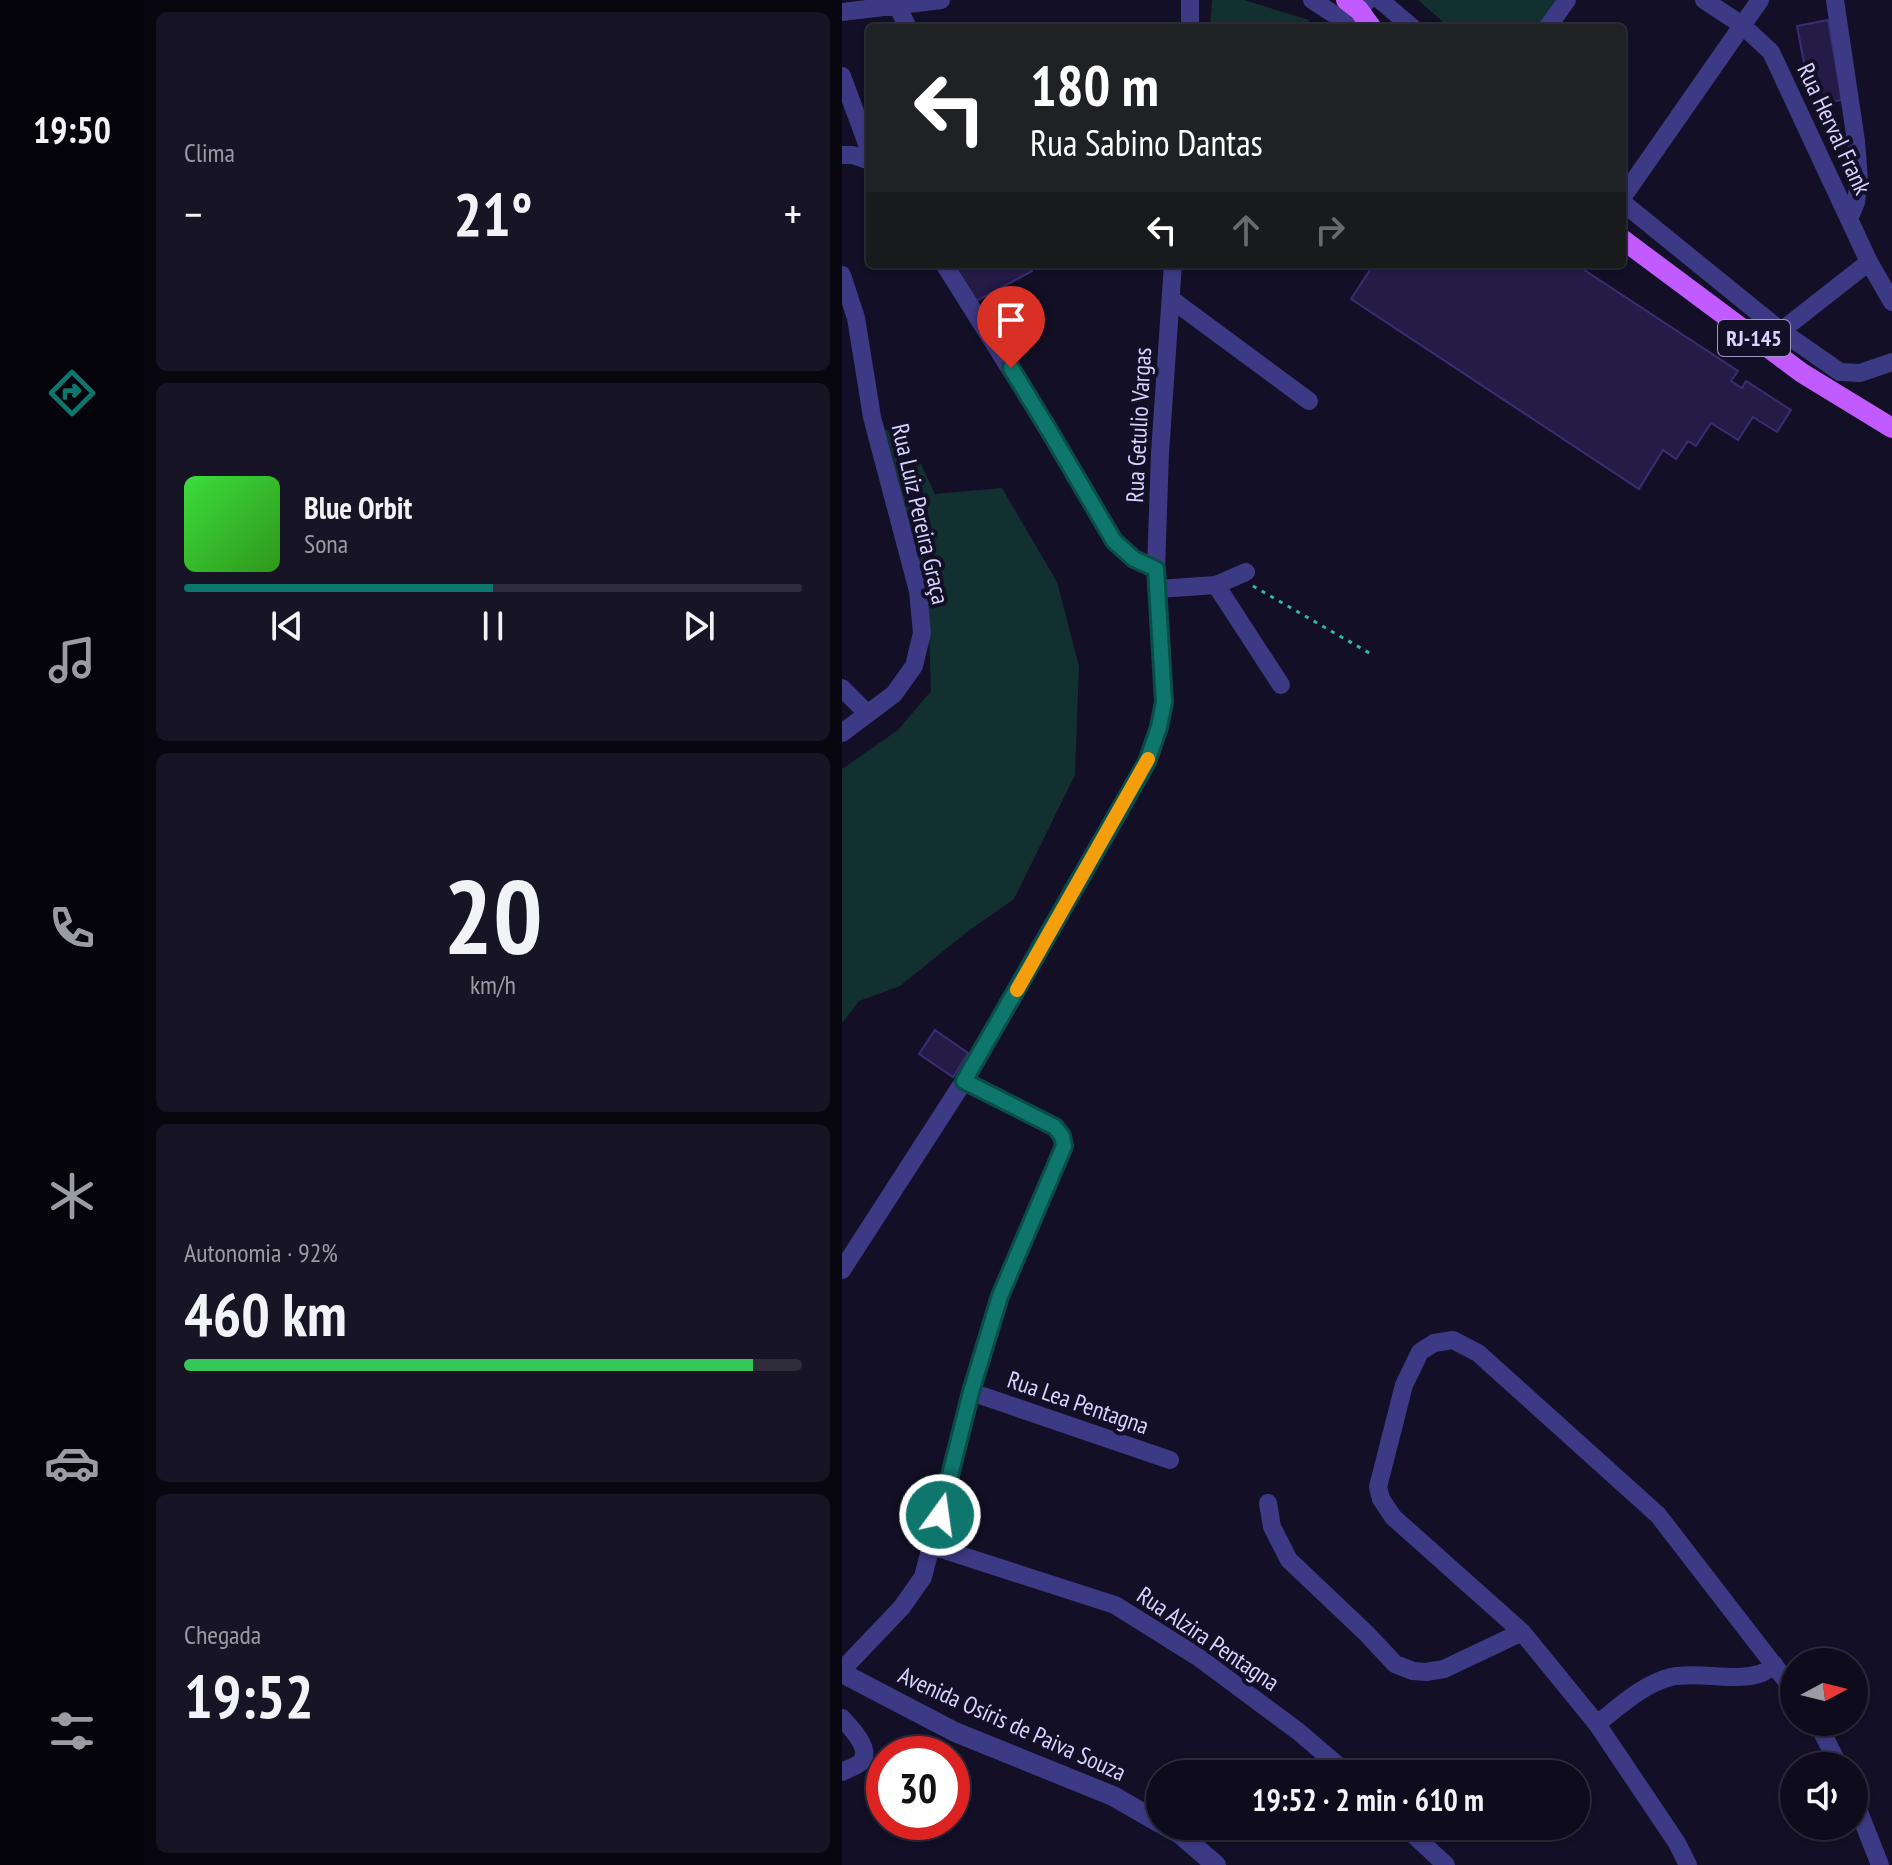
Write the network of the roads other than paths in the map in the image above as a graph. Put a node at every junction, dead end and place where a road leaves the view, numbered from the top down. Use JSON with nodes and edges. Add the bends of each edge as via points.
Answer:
{"nodes":[{"id":1,"x":941,"y":0,"type":"edge"},
{"id":2,"x":1190,"y":0,"type":"edge"},
{"id":3,"x":1312,"y":0,"type":"edge"},
{"id":4,"x":1380,"y":0,"type":"edge"},
{"id":5,"x":1567,"y":0,"type":"edge"},
{"id":6,"x":1704,"y":0,"type":"edge"},
{"id":7,"x":1760,"y":0,"type":"edge"},
{"id":8,"x":1835,"y":0,"type":"edge"},
{"id":9,"x":1358,"y":3,"type":"edge"},
{"id":10,"x":897,"y":5,"type":"junction"},
{"id":11,"x":842,"y":12,"type":"edge"},
{"id":12,"x":906,"y":24,"type":"edge"},
{"id":13,"x":1190,"y":24,"type":"edge"},
{"id":14,"x":1370,"y":24,"type":"edge"},
{"id":15,"x":1408,"y":24,"type":"edge"},
{"id":16,"x":1550,"y":24,"type":"edge"},
{"id":17,"x":1742,"y":25,"type":"junction"},
{"id":18,"x":842,"y":76,"type":"edge"},
{"id":19,"x":866,"y":141,"type":"edge"},
{"id":20,"x":842,"y":155,"type":"edge"},
{"id":21,"x":866,"y":160,"type":"edge"},
{"id":22,"x":1626,"y":194,"type":"edge"},
{"id":23,"x":1626,"y":203,"type":"edge"},
{"id":24,"x":1849,"y":219,"type":"junction"},
{"id":25,"x":1626,"y":242,"type":"edge"},
{"id":26,"x":1869,"y":262,"type":"junction"},
{"id":27,"x":947,"y":268,"type":"edge"},
{"id":28,"x":1173,"y":268,"type":"edge"},
{"id":29,"x":842,"y":275,"type":"edge"},
{"id":30,"x":1171,"y":299,"type":"junction"},
{"id":31,"x":1892,"y":302,"type":"edge"},
{"id":32,"x":1781,"y":331,"type":"junction"},
{"id":33,"x":1892,"y":362,"type":"edge"},
{"id":34,"x":1309,"y":401,"type":"dead end"},
{"id":35,"x":1892,"y":428,"type":"edge"},
{"id":36,"x":1156,"y":569,"type":"junction"},
{"id":37,"x":1241,"y":574,"type":"road end"},
{"id":38,"x":1216,"y":585,"type":"junction"},
{"id":39,"x":1158,"y":589,"type":"junction"},
{"id":40,"x":1281,"y":685,"type":"dead end"},
{"id":41,"x":842,"y":688,"type":"edge"},
{"id":42,"x":868,"y":714,"type":"junction"},
{"id":43,"x":842,"y":733,"type":"edge"},
{"id":44,"x":964,"y":1081,"type":"junction"},
{"id":45,"x":842,"y":1270,"type":"edge"},
{"id":46,"x":971,"y":1392,"type":"junction"},
{"id":47,"x":1170,"y":1460,"type":"dead end"},
{"id":48,"x":1268,"y":1503,"type":"dead end"},
{"id":49,"x":932,"y":1546,"type":"junction"},
{"id":50,"x":1522,"y":1632,"type":"junction"},
{"id":51,"x":1774,"y":1664,"type":"junction"},
{"id":52,"x":842,"y":1672,"type":"edge"},
{"id":53,"x":1780,"y":1672,"type":"edge"},
{"id":54,"x":842,"y":1718,"type":"edge"},
{"id":55,"x":1597,"y":1724,"type":"junction"},
{"id":56,"x":1332,"y":1760,"type":"edge"},
{"id":57,"x":842,"y":1772,"type":"edge"},
{"id":58,"x":1146,"y":1815,"type":"edge"},
{"id":59,"x":1868,"y":1835,"type":"edge"},
{"id":60,"x":1187,"y":1840,"type":"edge"},
{"id":61,"x":1419,"y":1840,"type":"edge"},
{"id":62,"x":1216,"y":1865,"type":"edge"},
{"id":63,"x":1446,"y":1865,"type":"edge"},
{"id":64,"x":1688,"y":1865,"type":"edge"},
{"id":65,"x":1880,"y":1865,"type":"edge"}],
"edges":[{"from":1,"to":10,"type":"street"},
{"from":2,"to":13,"type":"street"},
{"from":3,"to":9,"type":"street","via":[[1348,17]]},
{"from":4,"to":15,"type":"street"},
{"from":5,"to":16,"type":"street"},
{"from":6,"to":17,"type":"street","name":"Rua Herval Frank"},
{"from":7,"to":17,"type":"street"},
{"from":8,"to":24,"type":"street","via":[[1859,180]]},
{"from":9,"to":14,"type":"main road"},
{"from":10,"to":11,"type":"street"},
{"from":10,"to":12,"type":"street"},
{"from":17,"to":22,"type":"street"},
{"from":17,"to":24,"type":"street","name":"Rua Herval Frank","via":[[1771,52]]},
{"from":18,"to":19,"type":"street"},
{"from":20,"to":21,"type":"street"},
{"from":23,"to":32,"type":"street"},
{"from":24,"to":26,"type":"street","name":"Rua Herval Frank"},
{"from":25,"to":35,"type":"main road","number":"RJ-145","via":[[1802,373]]},
{"from":26,"to":31,"type":"street","name":"Rua Herval Frank"},
{"from":26,"to":32,"type":"street"},
{"from":27,"to":36,"type":"street","via":[[1114,541]]},
{"from":28,"to":30,"type":"street","name":"Rua Getulio Vargas"},
{"from":29,"to":42,"type":"street","name":"Rua Luiz Pereira Graça","via":[[856,318],[872,417],[918,591],[922,633],[914,666],[894,694]]},
{"from":30,"to":34,"type":"street"},
{"from":30,"to":36,"type":"street","name":"Rua Getulio Vargas"},
{"from":32,"to":33,"type":"street","via":[[1840,372],[1860,373]]},
{"from":36,"to":39,"type":"street","name":"Rua Getulio Vargas"},
{"from":37,"to":38,"type":"street"},
{"from":38,"to":39,"type":"street"},
{"from":38,"to":40,"type":"street"},
{"from":39,"to":44,"type":"street","name":"Rua Getulio Vargas","via":[[1164,702],[1147,762]]},
{"from":41,"to":42,"type":"street"},
{"from":42,"to":43,"type":"street","name":"Rua Luiz Pereira Graça"},
{"from":44,"to":45,"type":"street","name":"Rua Getulio Vargas"},
{"from":44,"to":46,"type":"street","via":[[1055,1127],[1064,1146],[1000,1296]]},
{"from":46,"to":47,"type":"street","name":"Rua Lea Pentagna"},
{"from":46,"to":49,"type":"street"},
{"from":48,"to":50,"type":"street","via":[[1272,1527],[1289,1560],[1395,1664],[1413,1671],[1444,1669]]},
{"from":49,"to":52,"type":"street","via":[[923,1577],[902,1607]]},
{"from":49,"to":56,"type":"street","name":"Rua Alzira Pentagna","via":[[1115,1605],[1198,1657]]},
{"from":50,"to":51,"type":"street","via":[[1413,1536],[1381,1499],[1378,1487],[1404,1385],[1420,1352],[1434,1343],[1453,1340],[1478,1353],[1658,1515]]},
{"from":50,"to":55,"type":"street"},
{"from":51,"to":53,"type":"street"},
{"from":51,"to":55,"type":"street","via":[[1762,1674],[1658,1681]]},
{"from":52,"to":58,"type":"street","name":"Avenida Osíris de Paiva Souza","via":[[955,1732],[1113,1796]]},
{"from":54,"to":57,"type":"street","via":[[864,1757]]},
{"from":55,"to":64,"type":"street"},
{"from":59,"to":65,"type":"street"},
{"from":60,"to":62,"type":"street"},
{"from":61,"to":63,"type":"street"}]}
